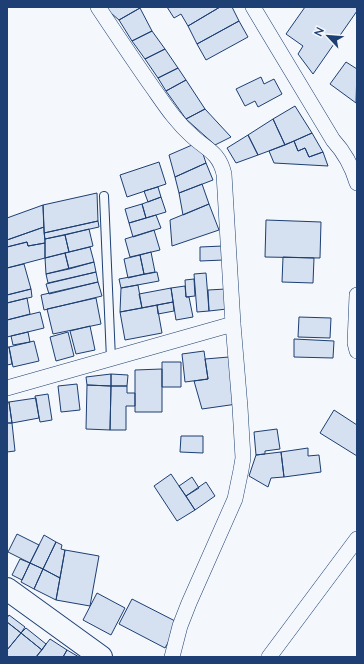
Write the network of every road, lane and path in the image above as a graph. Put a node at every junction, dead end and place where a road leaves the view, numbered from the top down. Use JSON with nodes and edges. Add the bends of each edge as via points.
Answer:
{"nodes":[{"id":1,"x":98,"y":7,"type":"edge"},
{"id":2,"x":253,"y":7,"type":"edge"},
{"id":3,"x":357,"y":183,"type":"edge"},
{"id":4,"x":104,"y":196,"type":"dead end"},
{"id":5,"x":357,"y":295,"type":"edge"},
{"id":6,"x":233,"y":324,"type":"junction"},
{"id":7,"x":357,"y":351,"type":"edge"},
{"id":8,"x":111,"y":359,"type":"junction"},
{"id":9,"x":7,"y":388,"type":"edge"},
{"id":10,"x":357,"y":539,"type":"edge"},
{"id":11,"x":7,"y":588,"type":"edge"},
{"id":12,"x":296,"y":620,"type":"junction"},
{"id":13,"x":101,"y":657,"type":"edge"},
{"id":14,"x":172,"y":657,"type":"edge"},
{"id":15,"x":269,"y":657,"type":"edge"},
{"id":16,"x":279,"y":657,"type":"edge"}],
"edges":[{"from":1,"to":6,"type":"street","via":[[175,118],[220,161],[224,174]]},
{"from":2,"to":3,"type":"street","via":[[348,159]]},
{"from":4,"to":8,"type":"lane"},
{"from":5,"to":7,"type":"street"},
{"from":6,"to":8,"type":"street"},
{"from":6,"to":14,"type":"street","via":[[243,458],[239,481],[228,517],[180,626]]},
{"from":8,"to":9,"type":"street"},
{"from":10,"to":12,"type":"street"},
{"from":11,"to":13,"type":"highway"},
{"from":12,"to":15,"type":"street"},
{"from":12,"to":16,"type":"street"}]}
